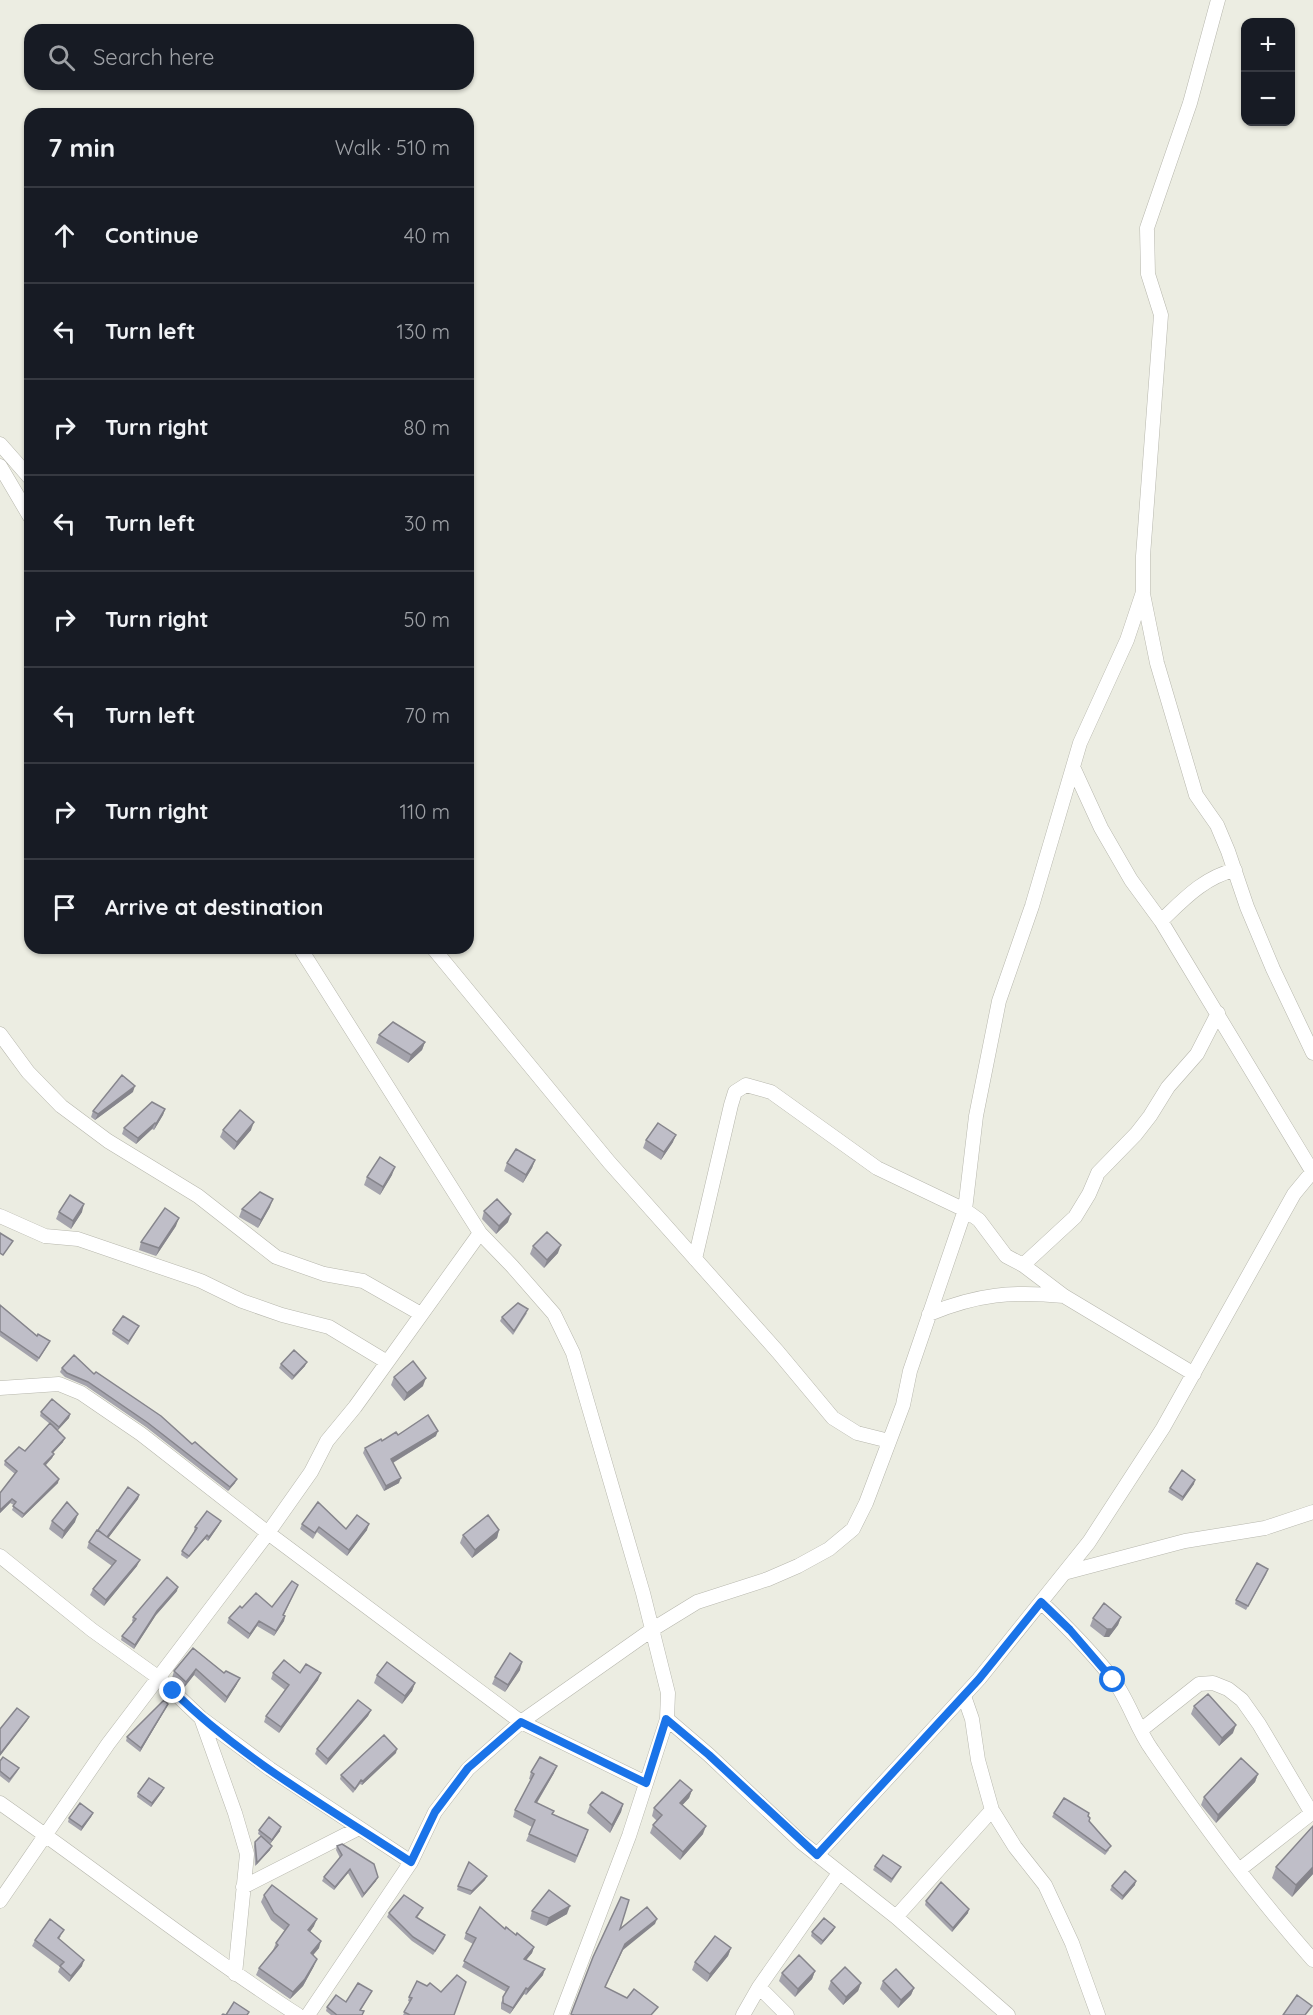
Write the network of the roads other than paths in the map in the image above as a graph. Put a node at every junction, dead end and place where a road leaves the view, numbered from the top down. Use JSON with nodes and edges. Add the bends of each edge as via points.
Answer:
{"nodes":[{"id":1,"x":1218,"y":0,"type":"edge"},
{"id":2,"x":0,"y":444,"type":"edge"},
{"id":3,"x":0,"y":466,"type":"edge"},
{"id":4,"x":24,"y":471,"type":"edge"},
{"id":5,"x":24,"y":507,"type":"edge"},
{"id":6,"x":1143,"y":592,"type":"junction"},
{"id":7,"x":1073,"y":766,"type":"junction"},
{"id":8,"x":1235,"y":870,"type":"junction"},
{"id":9,"x":1161,"y":921,"type":"junction"},
{"id":10,"x":304,"y":954,"type":"edge"},
{"id":11,"x":438,"y":954,"type":"edge"},
{"id":12,"x":1218,"y":1014,"type":"junction"},
{"id":13,"x":0,"y":1034,"type":"edge"},
{"id":14,"x":1313,"y":1053,"type":"edge"},
{"id":15,"x":1313,"y":1171,"type":"edge"},
{"id":16,"x":965,"y":1210,"type":"junction"},
{"id":17,"x":0,"y":1216,"type":"edge"},
{"id":18,"x":480,"y":1233,"type":"junction"},
{"id":19,"x":695,"y":1260,"type":"junction"},
{"id":20,"x":1023,"y":1265,"type":"junction"},
{"id":21,"x":1064,"y":1296,"type":"junction"},
{"id":22,"x":422,"y":1314,"type":"junction"},
{"id":23,"x":929,"y":1314,"type":"junction"},
{"id":24,"x":387,"y":1362,"type":"junction"},
{"id":25,"x":1194,"y":1374,"type":"junction"},
{"id":26,"x":0,"y":1388,"type":"edge"},
{"id":27,"x":890,"y":1441,"type":"junction"},
{"id":28,"x":1313,"y":1512,"type":"edge"},
{"id":29,"x":268,"y":1533,"type":"junction"},
{"id":30,"x":0,"y":1556,"type":"edge"},
{"id":31,"x":1064,"y":1573,"type":"junction"},
{"id":32,"x":1041,"y":1602,"type":"junction"},
{"id":33,"x":653,"y":1629,"type":"junction"},
{"id":34,"x":159,"y":1678,"type":"junction"},
{"id":35,"x":964,"y":1696,"type":"junction"},
{"id":36,"x":201,"y":1718,"type":"junction"},
{"id":37,"x":666,"y":1719,"type":"junction"},
{"id":38,"x":521,"y":1722,"type":"junction"},
{"id":39,"x":1141,"y":1730,"type":"junction"},
{"id":40,"x":646,"y":1783,"type":"junction"},
{"id":41,"x":0,"y":1803,"type":"edge"},
{"id":42,"x":992,"y":1810,"type":"junction"},
{"id":43,"x":1312,"y":1812,"type":"edge"},
{"id":44,"x":359,"y":1828,"type":"junction"},
{"id":45,"x":46,"y":1836,"type":"junction"},
{"id":46,"x":817,"y":1855,"type":"junction"},
{"id":47,"x":411,"y":1862,"type":"junction"},
{"id":48,"x":1239,"y":1870,"type":"junction"},
{"id":49,"x":839,"y":1873,"type":"junction"},
{"id":50,"x":243,"y":1887,"type":"junction"},
{"id":51,"x":0,"y":1901,"type":"edge"},
{"id":52,"x":896,"y":1917,"type":"junction"},
{"id":53,"x":1313,"y":1960,"type":"edge"},
{"id":54,"x":235,"y":1974,"type":"junction"},
{"id":55,"x":759,"y":1988,"type":"junction"},
{"id":56,"x":298,"y":2015,"type":"edge"},
{"id":57,"x":308,"y":2015,"type":"edge"},
{"id":58,"x":561,"y":2015,"type":"edge"},
{"id":59,"x":743,"y":2015,"type":"edge"},
{"id":60,"x":787,"y":2015,"type":"edge"},
{"id":61,"x":1008,"y":2015,"type":"edge"},
{"id":62,"x":1098,"y":2015,"type":"edge"}],
"edges":[{"from":1,"to":6,"type":"street","via":[[1190,103],[1147,228],[1148,274],[1161,315]]},
{"from":2,"to":4,"type":"street"},
{"from":3,"to":5,"type":"street"},
{"from":6,"to":7,"type":"street"},
{"from":6,"to":8,"type":"street","via":[[1156,663],[1196,795],[1217,825]]},
{"from":7,"to":9,"type":"street","via":[[1101,828]]},
{"from":7,"to":16,"type":"street","via":[[999,1001],[976,1116]]},
{"from":8,"to":9,"type":"street","via":[[1193,890]]},
{"from":8,"to":14,"type":"street","via":[[1273,969]]},
{"from":9,"to":12,"type":"street"},
{"from":10,"to":18,"type":"street"},
{"from":11,"to":19,"type":"street"},
{"from":12,"to":15,"type":"street"},
{"from":12,"to":20,"type":"street","via":[[1197,1054],[1167,1087],[1136,1134],[1098,1173],[1075,1217]]},
{"from":13,"to":22,"type":"street","via":[[61,1107],[198,1196],[276,1257],[324,1274],[363,1281]]},
{"from":15,"to":25,"type":"street","via":[[1294,1194]]},
{"from":16,"to":19,"type":"street","via":[[877,1168],[771,1092],[746,1085],[735,1092],[731,1105]]},
{"from":16,"to":20,"type":"street","via":[[979,1220],[1006,1256]]},
{"from":16,"to":23,"type":"street"},
{"from":17,"to":24,"type":"street","via":[[45,1236],[78,1239],[201,1281],[242,1301],[329,1328]]},
{"from":18,"to":22,"type":"street"},
{"from":18,"to":33,"type":"street","via":[[554,1314],[573,1353]]},
{"from":19,"to":27,"type":"street","via":[[833,1418],[857,1433]]},
{"from":20,"to":21,"type":"street"},
{"from":21,"to":23,"type":"street","via":[[1026,1292],[994,1295],[957,1302]]},
{"from":21,"to":25,"type":"street"},
{"from":22,"to":24,"type":"street"},
{"from":23,"to":27,"type":"street"},
{"from":24,"to":29,"type":"street","via":[[327,1441],[311,1472]]},
{"from":25,"to":31,"type":"street","via":[[1089,1542]]},
{"from":26,"to":29,"type":"street","via":[[59,1384],[81,1394],[141,1434]]},
{"from":27,"to":33,"type":"street","via":[[853,1529],[830,1549],[768,1579],[697,1602]]},
{"from":28,"to":31,"type":"street","via":[[1265,1528],[1185,1541]]},
{"from":29,"to":34,"type":"street"},
{"from":29,"to":38,"type":"street"},
{"from":30,"to":34,"type":"street"},
{"from":31,"to":32,"type":"street"},
{"from":32,"to":35,"type":"street"},
{"from":32,"to":39,"type":"street","via":[[1113,1680]]},
{"from":33,"to":37,"type":"street","via":[[668,1693]]},
{"from":33,"to":38,"type":"street"},
{"from":34,"to":36,"type":"street"},
{"from":34,"to":45,"type":"street","via":[[108,1744]]},
{"from":35,"to":42,"type":"street"},
{"from":35,"to":46,"type":"street"},
{"from":36,"to":44,"type":"street"},
{"from":36,"to":50,"type":"street","via":[[246,1849]]},
{"from":37,"to":40,"type":"street"},
{"from":37,"to":46,"type":"street"},
{"from":38,"to":40,"type":"street"},
{"from":38,"to":47,"type":"street","via":[[468,1768],[435,1812]]},
{"from":39,"to":43,"type":"street","via":[[1199,1684],[1213,1683],[1228,1689],[1242,1700],[1259,1724]]},
{"from":39,"to":48,"type":"street","via":[[1169,1776]]},
{"from":40,"to":58,"type":"street"},
{"from":41,"to":45,"type":"street"},
{"from":42,"to":52,"type":"street"},
{"from":42,"to":62,"type":"street","via":[[1045,1885],[1072,1942]]},
{"from":43,"to":48,"type":"street"},
{"from":44,"to":47,"type":"street"},
{"from":44,"to":50,"type":"street"},
{"from":45,"to":51,"type":"street"},
{"from":45,"to":54,"type":"street"},
{"from":46,"to":49,"type":"street"},
{"from":47,"to":57,"type":"street"},
{"from":48,"to":53,"type":"street"},
{"from":49,"to":52,"type":"street"},
{"from":49,"to":55,"type":"street"},
{"from":50,"to":54,"type":"street"},
{"from":52,"to":61,"type":"street"},
{"from":54,"to":56,"type":"street"},
{"from":55,"to":59,"type":"street"},
{"from":55,"to":60,"type":"street"}]}
